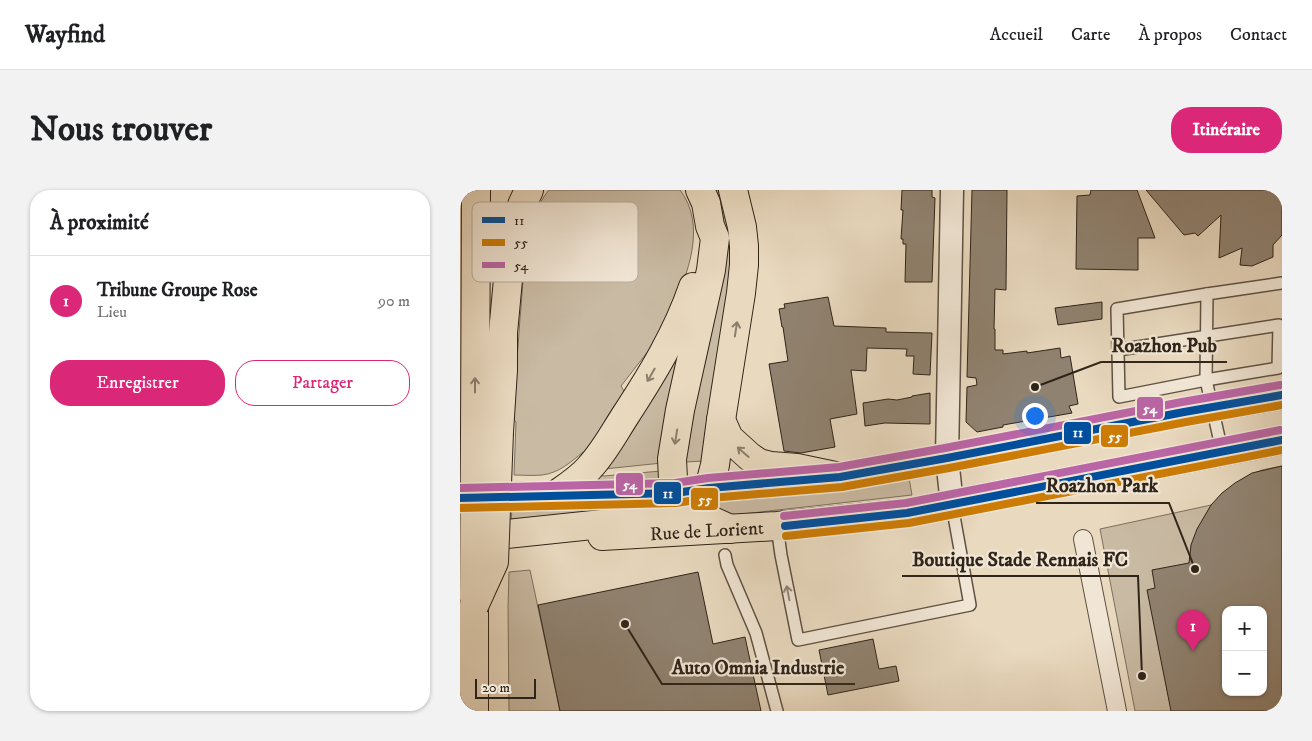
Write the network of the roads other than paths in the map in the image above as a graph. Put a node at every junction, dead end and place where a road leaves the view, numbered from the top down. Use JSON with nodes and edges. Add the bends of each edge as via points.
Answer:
{"nodes":[{"id":1,"x":530,"y":190,"type":"edge"},
{"id":2,"x":700,"y":190,"type":"edge"},
{"id":3,"x":732,"y":190,"type":"edge"},
{"id":4,"x":952,"y":190,"type":"edge"},
{"id":5,"x":524,"y":202,"type":"edge"},
{"id":6,"x":710,"y":226,"type":"junction"},
{"id":7,"x":480,"y":282,"type":"edge"},
{"id":8,"x":508,"y":282,"type":"edge"},
{"id":9,"x":1282,"y":283,"type":"edge"},
{"id":10,"x":1207,"y":294,"type":"junction"},
{"id":11,"x":1206,"y":336,"type":"junction"},
{"id":12,"x":1118,"y":350,"type":"junction"},
{"id":13,"x":1206,"y":380,"type":"junction"},
{"id":14,"x":1282,"y":395,"type":"edge"},
{"id":15,"x":1212,"y":407,"type":"junction"},
{"id":16,"x":721,"y":420,"type":"junction"},
{"id":17,"x":487,"y":433,"type":"junction"},
{"id":18,"x":1282,"y":440,"type":"edge"},
{"id":19,"x":1222,"y":451,"type":"junction"},
{"id":20,"x":947,"y":458,"type":"junction"},
{"id":21,"x":840,"y":477,"type":"junction"},
{"id":22,"x":709,"y":488,"type":"junction"},
{"id":23,"x":554,"y":496,"type":"junction"},
{"id":24,"x":460,"y":498,"type":"edge"},
{"id":25,"x":682,"y":499,"type":"junction"},
{"id":26,"x":952,"y":504,"type":"junction"},
{"id":27,"x":778,"y":526,"type":"junction"},
{"id":28,"x":1083,"y":538,"type":"dead end"},
{"id":29,"x":460,"y":541,"type":"edge"},
{"id":30,"x":727,"y":542,"type":"junction"},
{"id":31,"x":474,"y":711,"type":"edge"},
{"id":32,"x":777,"y":711,"type":"edge"},
{"id":33,"x":1117,"y":711,"type":"edge"}],
"edges":[{"from":1,"to":5,"type":"main road"},
{"from":2,"to":6,"type":"main road"},
{"from":16,"to":3,"type":"main road","one_way":true,"via":[[744,265],[742,227]]},
{"from":4,"to":20,"type":"street"},
{"from":6,"to":23,"type":"main road","one_way":true,"via":[[704,238],[692,292],[664,352],[592,466]]},
{"from":6,"to":25,"type":"main road","one_way":true,"via":[[714,238],[711,270],[672,459],[673,480]]},
{"from":17,"to":7,"type":"main road","one_way":true},
{"from":8,"to":17,"type":"main road","via":[[503,370]]},
{"from":9,"to":10,"type":"lane"},
{"from":10,"to":11,"type":"lane"},
{"from":10,"to":12,"type":"lane","via":[[1117,309]]},
{"from":11,"to":12,"type":"lane"},
{"from":11,"to":13,"type":"lane"},
{"from":11,"to":13,"type":"lane","via":[[1279,326],[1278,368]]},
{"from":12,"to":13,"type":"lane","via":[[1119,397]]},
{"from":13,"to":15,"type":"lane"},
{"from":14,"to":15,"type":"main road"},
{"from":15,"to":19,"type":"lane"},
{"from":15,"to":20,"type":"main road"},
{"from":21,"to":16,"type":"main road","one_way":true,"via":[[759,463],[729,438]]},
{"from":16,"to":22,"type":"main road"},
{"from":17,"to":31,"type":"main road","bridge":true,"via":[[494,562],[474,606]]},
{"from":18,"to":19,"type":"main road","name":"Rue de Lorient"},
{"from":19,"to":26,"type":"main road","name":"Rue de Lorient"},
{"from":20,"to":21,"type":"main road"},
{"from":20,"to":26,"type":"street"},
{"from":21,"to":22,"type":"main road"},
{"from":22,"to":25,"type":"main road","via":[[700,499]]},
{"from":23,"to":24,"type":"main road","name":"Rue de Lorient"},
{"from":23,"to":25,"type":"main road","name":"Rue de Lorient"},
{"from":25,"to":29,"type":"main road","via":[[640,520]]},
{"from":25,"to":30,"type":"main road","via":[[706,518]]},
{"from":26,"to":27,"type":"main road","name":"Rue de Lorient","via":[[907,513]]},
{"from":26,"to":27,"type":"lane","one_way":true,"via":[[970,605],[798,640]]},
{"from":27,"to":30,"type":"main road","name":"Rue de Lorient"},
{"from":28,"to":33,"type":"street"},
{"from":29,"to":30,"type":"main road","name":"Rue de Lorient"},
{"from":30,"to":32,"type":"lane","via":[[727,565],[756,633]]}]}
